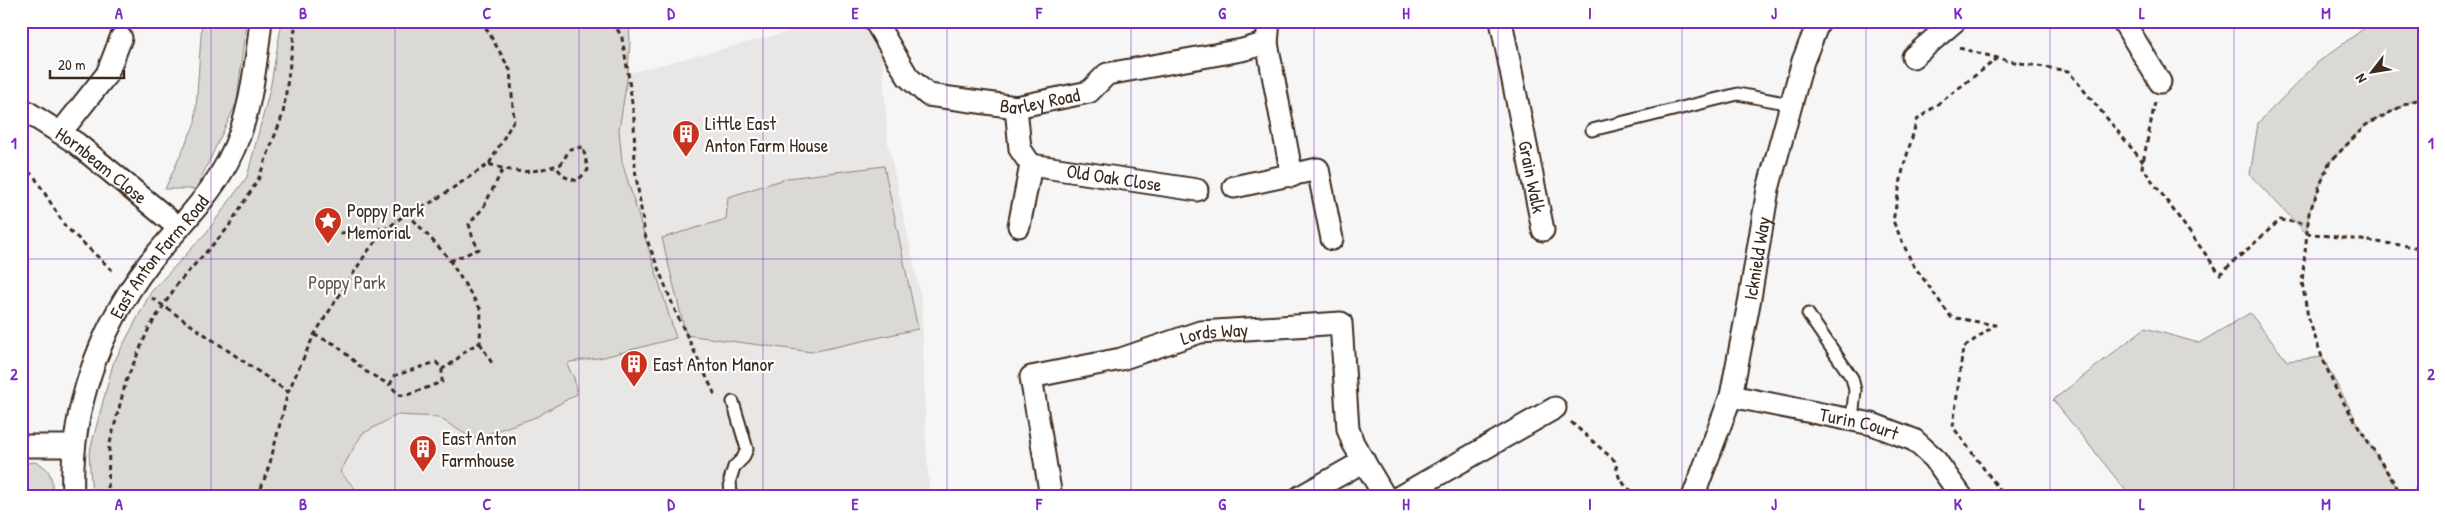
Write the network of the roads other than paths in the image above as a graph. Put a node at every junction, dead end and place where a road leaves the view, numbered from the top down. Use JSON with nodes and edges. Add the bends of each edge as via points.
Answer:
{"nodes":[{"id":1,"x":261,"y":21,"type":"edge"},
{"id":2,"x":875,"y":21,"type":"edge"},
{"id":3,"x":1269,"y":21,"type":"edge"},
{"id":4,"x":1501,"y":21,"type":"edge"},
{"id":5,"x":1820,"y":21,"type":"edge"},
{"id":6,"x":1955,"y":21,"type":"edge"},
{"id":7,"x":2122,"y":21,"type":"edge"},
{"id":8,"x":121,"y":38,"type":"dead end"},
{"id":9,"x":1267,"y":43,"type":"junction"},
{"id":10,"x":1913,"y":57,"type":"dead end"},
{"id":11,"x":2160,"y":82,"type":"road end"},
{"id":12,"x":1790,"y":104,"type":"junction"},
{"id":13,"x":1016,"y":107,"type":"junction"},
{"id":14,"x":21,"y":108,"type":"edge"},
{"id":15,"x":1592,"y":130,"type":"dead end"},
{"id":16,"x":61,"y":132,"type":"junction"},
{"id":17,"x":1030,"y":165,"type":"junction"},
{"id":18,"x":1292,"y":176,"type":"junction"},
{"id":19,"x":1234,"y":187,"type":"dead end"},
{"id":20,"x":1198,"y":190,"type":"dead end"},
{"id":21,"x":1019,"y":226,"type":"dead end"},
{"id":22,"x":179,"y":228,"type":"junction"},
{"id":23,"x":1543,"y":230,"type":"dead end"},
{"id":24,"x":1332,"y":240,"type":"dead end"},
{"id":25,"x":1808,"y":314,"type":"dead end"},
{"id":26,"x":1731,"y":396,"type":"junction"},
{"id":27,"x":733,"y":402,"type":"dead end"},
{"id":28,"x":1555,"y":408,"type":"road end"},
{"id":29,"x":1852,"y":420,"type":"junction"},
{"id":30,"x":21,"y":446,"type":"edge"},
{"id":31,"x":74,"y":446,"type":"junction"},
{"id":32,"x":1364,"y":461,"type":"junction"},
{"id":33,"x":73,"y":497,"type":"edge"},
{"id":34,"x":731,"y":497,"type":"edge"},
{"id":35,"x":1052,"y":497,"type":"edge"},
{"id":36,"x":1300,"y":497,"type":"edge"},
{"id":37,"x":1385,"y":497,"type":"edge"},
{"id":38,"x":1399,"y":497,"type":"edge"},
{"id":39,"x":1693,"y":497,"type":"edge"},
{"id":40,"x":1962,"y":497,"type":"edge"}],
"edges":[{"from":1,"to":22,"type":"street","name":"East Anton Farm Road","via":[[243,126],[221,174]]},
{"from":2,"to":13,"type":"street","name":"Barley Road","via":[[908,77],[928,95]]},
{"from":3,"to":9,"type":"street"},
{"from":4,"to":23,"type":"street","name":"Grain Walk"},
{"from":5,"to":12,"type":"street","name":"Icknield Way"},
{"from":6,"to":10,"type":"street"},
{"from":7,"to":11,"type":"street"},
{"from":8,"to":16,"type":"street","via":[[107,74]]},
{"from":9,"to":13,"type":"street","name":"Barley Road","via":[[1107,74],[1089,92]]},
{"from":9,"to":18,"type":"street"},
{"from":12,"to":15,"type":"lane","via":[[1738,94]]},
{"from":12,"to":26,"type":"street","name":"Icknield Way","via":[[1768,189]]},
{"from":13,"to":17,"type":"street","via":[[1020,149]]},
{"from":14,"to":16,"type":"street","name":"Hornbeam Close"},
{"from":16,"to":22,"type":"street","name":"Hornbeam Close"},
{"from":17,"to":20,"type":"street","name":"Old Oak Close"},
{"from":17,"to":21,"type":"street"},
{"from":18,"to":19,"type":"street"},
{"from":18,"to":24,"type":"street","via":[[1318,169]]},
{"from":22,"to":31,"type":"street","name":"East Anton Farm Road","via":[[138,278],[113,319],[88,379]]},
{"from":25,"to":29,"type":"lane","via":[[1852,378],[1855,390]]},
{"from":26,"to":29,"type":"street","name":"Turin Court"},
{"from":26,"to":39,"type":"street","name":"Icknield Way"},
{"from":27,"to":34,"type":"lane","via":[[747,449],[734,467],[730,480]]},
{"from":28,"to":38,"type":"street"},
{"from":29,"to":40,"type":"street","name":"Turin Court","via":[[1914,440],[1934,458]]},
{"from":30,"to":31,"type":"street"},
{"from":31,"to":33,"type":"street","name":"East Anton Farm Road"},
{"from":32,"to":35,"type":"street","name":"Lords Way","via":[[1353,443],[1346,413],[1341,323],[1212,330],[1121,359],[1031,377]]},
{"from":32,"to":36,"type":"street"},
{"from":32,"to":37,"type":"street","name":"Lords Way"}]}
